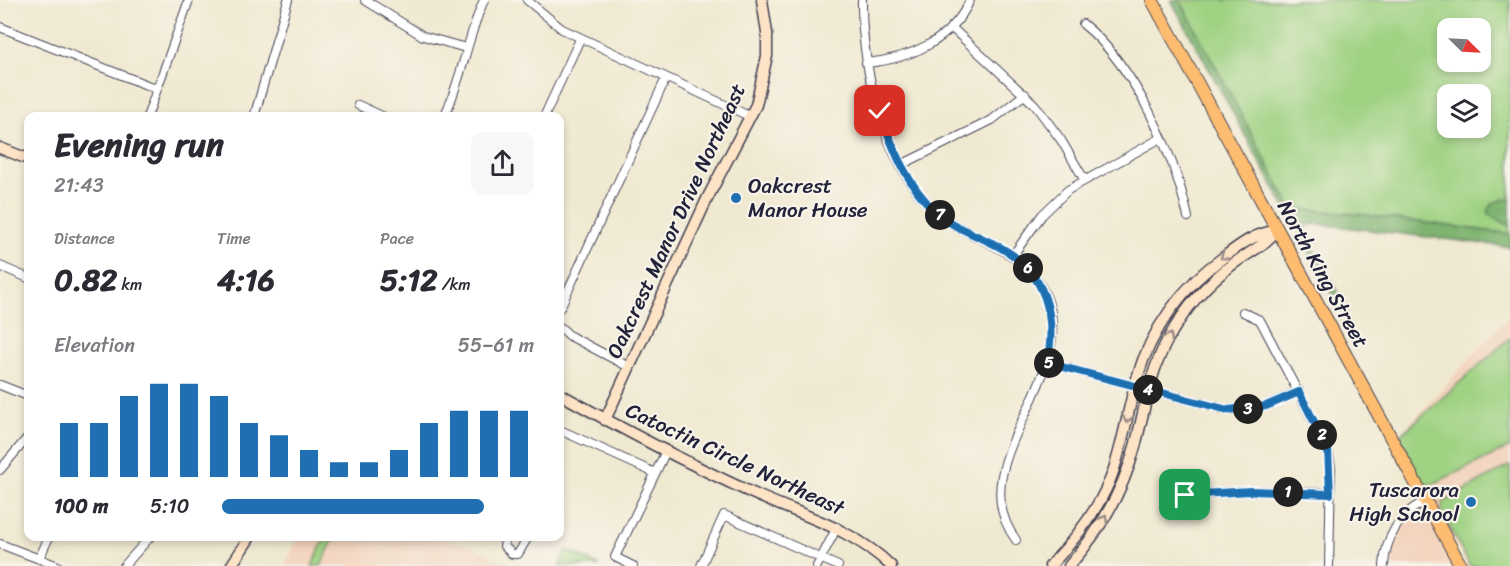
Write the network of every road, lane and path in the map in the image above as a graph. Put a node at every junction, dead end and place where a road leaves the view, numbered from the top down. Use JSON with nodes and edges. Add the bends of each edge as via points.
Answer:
{"nodes":[{"id":1,"x":189,"y":0,"type":"edge"},
{"id":2,"x":288,"y":0,"type":"edge"},
{"id":3,"x":365,"y":0,"type":"edge"},
{"id":4,"x":484,"y":0,"type":"edge"},
{"id":5,"x":527,"y":0,"type":"edge"},
{"id":6,"x":762,"y":0,"type":"edge"},
{"id":7,"x":862,"y":0,"type":"edge"},
{"id":8,"x":970,"y":0,"type":"edge"},
{"id":9,"x":1152,"y":0,"type":"edge"},
{"id":10,"x":1083,"y":24,"type":"dead end"},
{"id":11,"x":0,"y":27,"type":"edge"},
{"id":12,"x":951,"y":27,"type":"junction"},
{"id":13,"x":580,"y":39,"type":"junction"},
{"id":14,"x":466,"y":48,"type":"junction"},
{"id":15,"x":866,"y":63,"type":"junction"},
{"id":16,"x":666,"y":78,"type":"junction"},
{"id":17,"x":157,"y":89,"type":"junction"},
{"id":18,"x":1025,"y":94,"type":"junction"},
{"id":19,"x":358,"y":105,"type":"dead end"},
{"id":20,"x":149,"y":112,"type":"edge"},
{"id":21,"x":255,"y":112,"type":"edge"},
{"id":22,"x":373,"y":112,"type":"edge"},
{"id":23,"x":446,"y":112,"type":"edge"},
{"id":24,"x":546,"y":112,"type":"edge"},
{"id":25,"x":751,"y":117,"type":"junction"},
{"id":26,"x":1161,"y":138,"type":"junction"},
{"id":27,"x":0,"y":148,"type":"edge"},
{"id":28,"x":24,"y":157,"type":"edge"},
{"id":29,"x":901,"y":165,"type":"junction"},
{"id":30,"x":1084,"y":179,"type":"junction"},
{"id":31,"x":1188,"y":217,"type":"dead end"},
{"id":32,"x":1276,"y":231,"type":"junction"},
{"id":33,"x":1013,"y":255,"type":"junction"},
{"id":34,"x":0,"y":266,"type":"edge"},
{"id":35,"x":24,"y":276,"type":"edge"},
{"id":36,"x":564,"y":299,"type":"edge"},
{"id":37,"x":1243,"y":312,"type":"dead end"},
{"id":38,"x":564,"y":331,"type":"edge"},
{"id":39,"x":1047,"y":363,"type":"junction"},
{"id":40,"x":629,"y":367,"type":"junction"},
{"id":41,"x":0,"y":385,"type":"edge"},
{"id":42,"x":1135,"y":386,"type":"junction"},
{"id":43,"x":1148,"y":389,"type":"junction"},
{"id":44,"x":1299,"y":392,"type":"junction"},
{"id":45,"x":24,"y":394,"type":"edge"},
{"id":46,"x":564,"y":396,"type":"edge"},
{"id":47,"x":605,"y":420,"type":"junction"},
{"id":48,"x":564,"y":432,"type":"edge"},
{"id":49,"x":24,"y":442,"type":"edge"},
{"id":50,"x":666,"y":451,"type":"junction"},
{"id":51,"x":0,"y":470,"type":"edge"},
{"id":52,"x":655,"y":473,"type":"junction"},
{"id":53,"x":1330,"y":494,"type":"junction"},
{"id":54,"x":1185,"y":495,"type":"dead end"},
{"id":55,"x":1425,"y":502,"type":"junction"},
{"id":56,"x":837,"y":527,"type":"junction"},
{"id":57,"x":1016,"y":540,"type":"dead end"},
{"id":58,"x":47,"y":541,"type":"edge"},
{"id":59,"x":146,"y":541,"type":"edge"},
{"id":60,"x":247,"y":541,"type":"edge"},
{"id":61,"x":505,"y":541,"type":"edge"},
{"id":62,"x":526,"y":541,"type":"edge"},
{"id":63,"x":0,"y":544,"type":"edge"},
{"id":64,"x":39,"y":559,"type":"junction"},
{"id":65,"x":819,"y":562,"type":"edge"},
{"id":66,"x":58,"y":566,"type":"edge"},
{"id":67,"x":124,"y":566,"type":"edge"},
{"id":68,"x":231,"y":566,"type":"edge"},
{"id":69,"x":633,"y":566,"type":"edge"},
{"id":70,"x":701,"y":566,"type":"edge"},
{"id":71,"x":838,"y":566,"type":"edge"},
{"id":72,"x":891,"y":566,"type":"edge"},
{"id":73,"x":1050,"y":566,"type":"edge"},
{"id":74,"x":1069,"y":566,"type":"edge"},
{"id":75,"x":1329,"y":566,"type":"edge"},
{"id":76,"x":1384,"y":566,"type":"edge"},
{"id":77,"x":1461,"y":566,"type":"edge"}],
"edges":[{"from":1,"to":17,"type":"street"},
{"from":2,"to":21,"type":"street"},
{"from":3,"to":14,"type":"street","via":[[423,36]]},
{"from":4,"to":14,"type":"street"},
{"from":5,"to":13,"type":"street","via":[[551,22]]},
{"from":6,"to":25,"type":"street","name":"Oakcrest Manor Drive Northeast","via":[[767,56]]},
{"from":7,"to":15,"type":"street"},
{"from":8,"to":12,"type":"street"},
{"from":9,"to":32,"type":"main road","name":"North King Street"},
{"from":10,"to":26,"type":"street","via":[[1122,66]]},
{"from":11,"to":17,"type":"street"},
{"from":12,"to":15,"type":"street","via":[[917,51]]},
{"from":12,"to":18,"type":"street"},
{"from":13,"to":16,"type":"street"},
{"from":13,"to":24,"type":"street"},
{"from":14,"to":23,"type":"street","via":[[457,88]]},
{"from":15,"to":29,"type":"street"},
{"from":16,"to":25,"type":"street"},
{"from":16,"to":36,"type":"street"},
{"from":17,"to":20,"type":"street"},
{"from":18,"to":29,"type":"street","via":[[992,120]]},
{"from":18,"to":30,"type":"street","via":[[1052,127]]},
{"from":19,"to":22,"type":"street"},
{"from":25,"to":40,"type":"street","name":"Oakcrest Manor Drive Northeast","via":[[708,197]]},
{"from":26,"to":30,"type":"street"},
{"from":26,"to":31,"type":"street","via":[[1178,176]]},
{"from":27,"to":28,"type":"street"},
{"from":29,"to":33,"type":"street","via":[[910,182],[938,213]]},
{"from":30,"to":33,"type":"street","via":[[1048,209]]},
{"from":32,"to":42,"type":"street","one_way":true,"via":[[1261,233],[1201,274],[1161,325]]},
{"from":43,"to":32,"type":"street","one_way":true,"via":[[1165,345],[1191,304],[1215,278],[1267,242]]},
{"from":32,"to":55,"type":"main road","name":"North King Street"},
{"from":33,"to":39,"type":"street","via":[[1034,275],[1046,297],[1052,332]]},
{"from":34,"to":35,"type":"street"},
{"from":37,"to":44,"type":"street","via":[[1260,320]]},
{"from":38,"to":40,"type":"street"},
{"from":39,"to":42,"type":"street"},
{"from":39,"to":57,"type":"street","via":[[1000,483],[1000,509]]},
{"from":40,"to":47,"type":"street","name":"Oakcrest Manor Drive Northeast"},
{"from":41,"to":45,"type":"street"},
{"from":42,"to":43,"type":"street"},
{"from":42,"to":73,"type":"street","one_way":true,"via":[[1106,488],[1086,523]]},
{"from":43,"to":44,"type":"street","via":[[1228,410],[1266,406]]},
{"from":74,"to":43,"type":"street","one_way":true,"via":[[1092,539],[1119,492]]},
{"from":44,"to":53,"type":"street","via":[[1328,449]]},
{"from":46,"to":47,"type":"street","name":"Catoctin Circle Northeast"},
{"from":47,"to":50,"type":"street","name":"Catoctin Circle Northeast"},
{"from":48,"to":52,"type":"street"},
{"from":49,"to":51,"type":"street"},
{"from":50,"to":52,"type":"street"},
{"from":50,"to":56,"type":"street","name":"Catoctin Circle Northeast","via":[[780,506]]},
{"from":52,"to":69,"type":"street","via":[[615,557]]},
{"from":53,"to":54,"type":"street","via":[[1251,491]]},
{"from":53,"to":75,"type":"street"},
{"from":55,"to":76,"type":"street","via":[[1406,512],[1397,526]]},
{"from":55,"to":77,"type":"main road","name":"North King Street"},
{"from":56,"to":65,"type":"street"},
{"from":56,"to":72,"type":"street","name":"Catoctin Circle Northeast"},
{"from":58,"to":64,"type":"street"},
{"from":59,"to":67,"type":"street"},
{"from":60,"to":68,"type":"street"},
{"from":61,"to":62,"type":"street","via":[[507,550],[518,554]]},
{"from":63,"to":64,"type":"street"},
{"from":64,"to":66,"type":"street"},
{"from":65,"to":70,"type":"street","via":[[724,515]]},
{"from":65,"to":71,"type":"street"}]}
